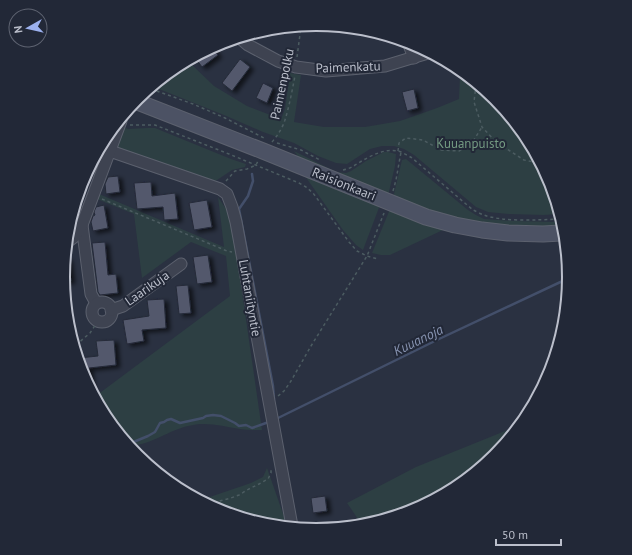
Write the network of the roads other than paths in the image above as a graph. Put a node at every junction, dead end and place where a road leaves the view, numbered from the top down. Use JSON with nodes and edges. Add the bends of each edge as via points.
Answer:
{"nodes":[{"id":1,"x":244,"y":42,"type":"edge"},
{"id":2,"x":411,"y":50,"type":"edge"},
{"id":3,"x":422,"y":55,"type":"edge"},
{"id":4,"x":414,"y":58,"type":"junction"},
{"id":5,"x":142,"y":103,"type":"edge"},
{"id":6,"x":118,"y":130,"type":"edge"},
{"id":7,"x":110,"y":152,"type":"junction"},
{"id":8,"x":82,"y":225,"type":"junction"},
{"id":9,"x":559,"y":233,"type":"edge"},
{"id":10,"x":73,"y":238,"type":"edge"},
{"id":11,"x":181,"y":264,"type":"dead end"},
{"id":12,"x":96,"y":303,"type":"junction"},
{"id":13,"x":111,"y":310,"type":"junction"},
{"id":14,"x":291,"y":522,"type":"edge"}],
"edges":[{"from":1,"to":4,"type":"street","name":"Paimenkatu","via":[[278,61],[296,67],[326,71],[385,66]]},
{"from":2,"to":4,"type":"street"},
{"from":3,"to":4,"type":"street","name":"Paimenkatu"},
{"from":5,"to":9,"type":"main road","name":"Raisionkaari","via":[[268,146],[426,217],[482,230]]},
{"from":6,"to":7,"type":"street"},
{"from":7,"to":8,"type":"street"},
{"from":7,"to":14,"type":"street","name":"Luhtaniityntie","via":[[220,189],[227,194],[242,253]]},
{"from":8,"to":10,"type":"street"},
{"from":8,"to":12,"type":"street","via":[[91,294]]},
{"from":11,"to":13,"type":"street","name":"Laarikuja","via":[[123,306]]},
{"from":12,"to":13,"type":"street","via":[[106,302]]},
{"from":12,"to":13,"type":"street","via":[[92,311],[93,317],[98,321],[107,320],[111,316]]}]}
